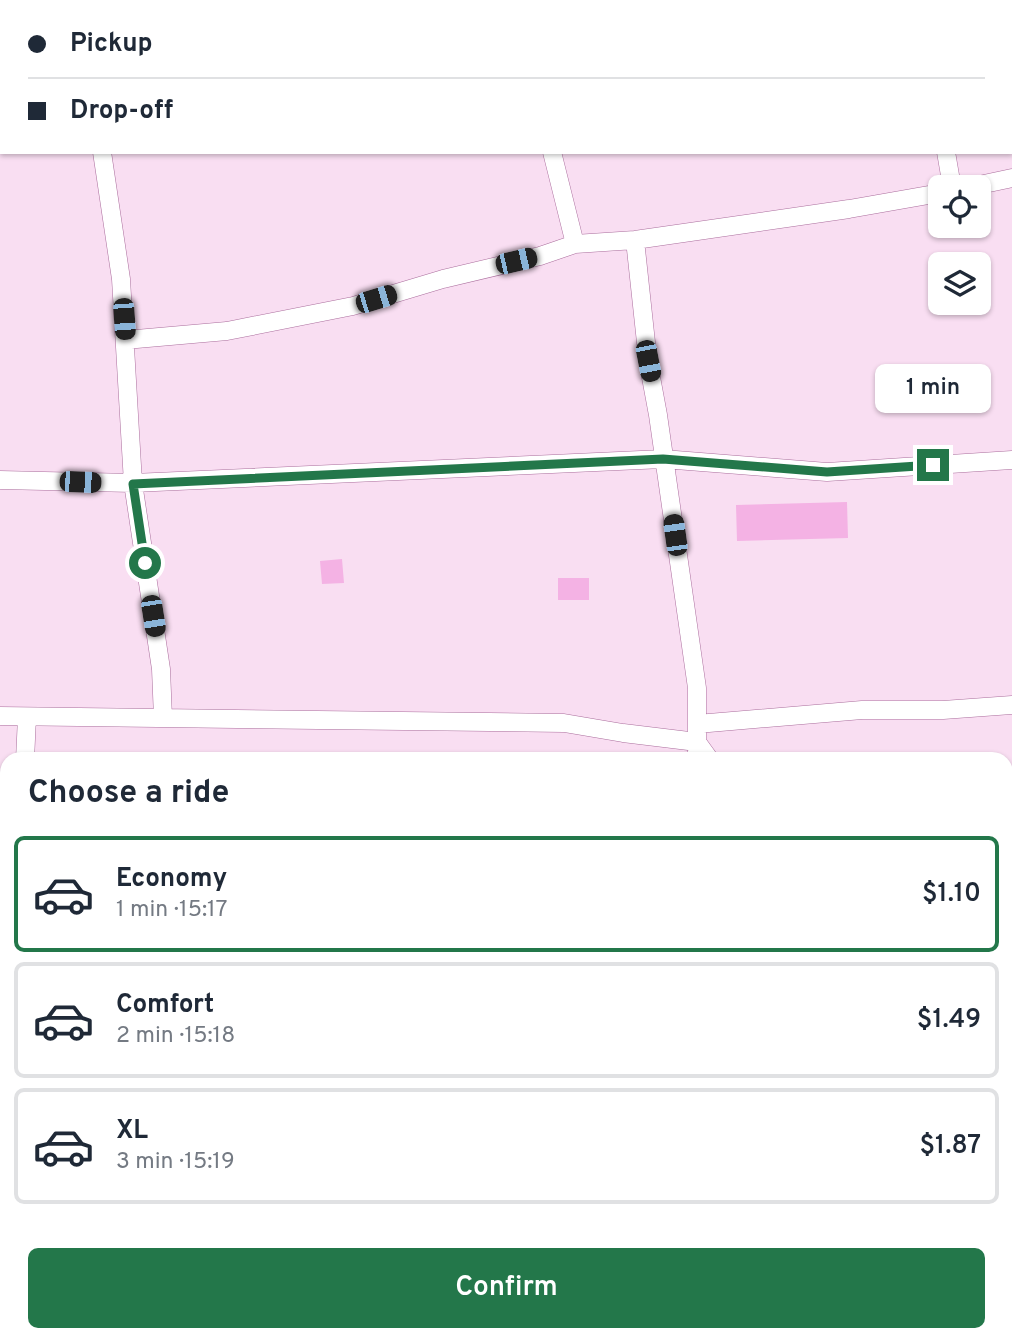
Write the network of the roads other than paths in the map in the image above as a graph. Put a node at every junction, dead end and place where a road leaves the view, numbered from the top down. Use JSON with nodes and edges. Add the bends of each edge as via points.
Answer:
{"nodes":[{"id":1,"x":102,"y":154,"type":"edge"},
{"id":2,"x":552,"y":154,"type":"edge"},
{"id":3,"x":946,"y":154,"type":"edge"},
{"id":4,"x":950,"y":175,"type":"edge"},
{"id":5,"x":1012,"y":178,"type":"edge"},
{"id":6,"x":991,"y":182,"type":"edge"},
{"id":7,"x":928,"y":195,"type":"edge"},
{"id":8,"x":635,"y":240,"type":"junction"},
{"id":9,"x":575,"y":244,"type":"junction"},
{"id":10,"x":125,"y":340,"type":"junction"},
{"id":11,"x":663,"y":459,"type":"junction"},
{"id":12,"x":1012,"y":460,"type":"edge"},
{"id":13,"x":0,"y":480,"type":"edge"},
{"id":14,"x":133,"y":484,"type":"junction"},
{"id":15,"x":1012,"y":705,"type":"edge"},
{"id":16,"x":0,"y":716,"type":"edge"},
{"id":17,"x":27,"y":717,"type":"junction"},
{"id":18,"x":163,"y":718,"type":"junction"},
{"id":19,"x":698,"y":723,"type":"junction"},
{"id":20,"x":697,"y":751,"type":"edge"},
{"id":21,"x":25,"y":752,"type":"edge"}],
"edges":[{"from":1,"to":10,"type":"street"},
{"from":2,"to":9,"type":"street"},
{"from":3,"to":4,"type":"street"},
{"from":5,"to":6,"type":"street"},
{"from":7,"to":8,"type":"street"},
{"from":8,"to":9,"type":"street"},
{"from":8,"to":11,"type":"street"},
{"from":9,"to":10,"type":"street","via":[[353,306],[227,331]]},
{"from":10,"to":14,"type":"street"},
{"from":11,"to":12,"type":"street","via":[[827,472]]},
{"from":11,"to":14,"type":"street"},
{"from":11,"to":19,"type":"street","via":[[697,688]]},
{"from":13,"to":14,"type":"street"},
{"from":14,"to":18,"type":"street","via":[[161,669]]},
{"from":15,"to":19,"type":"street","via":[[862,709]]},
{"from":16,"to":17,"type":"street"},
{"from":17,"to":18,"type":"street"},
{"from":17,"to":21,"type":"street"},
{"from":18,"to":20,"type":"street","via":[[564,723]]},
{"from":19,"to":20,"type":"street"}]}
